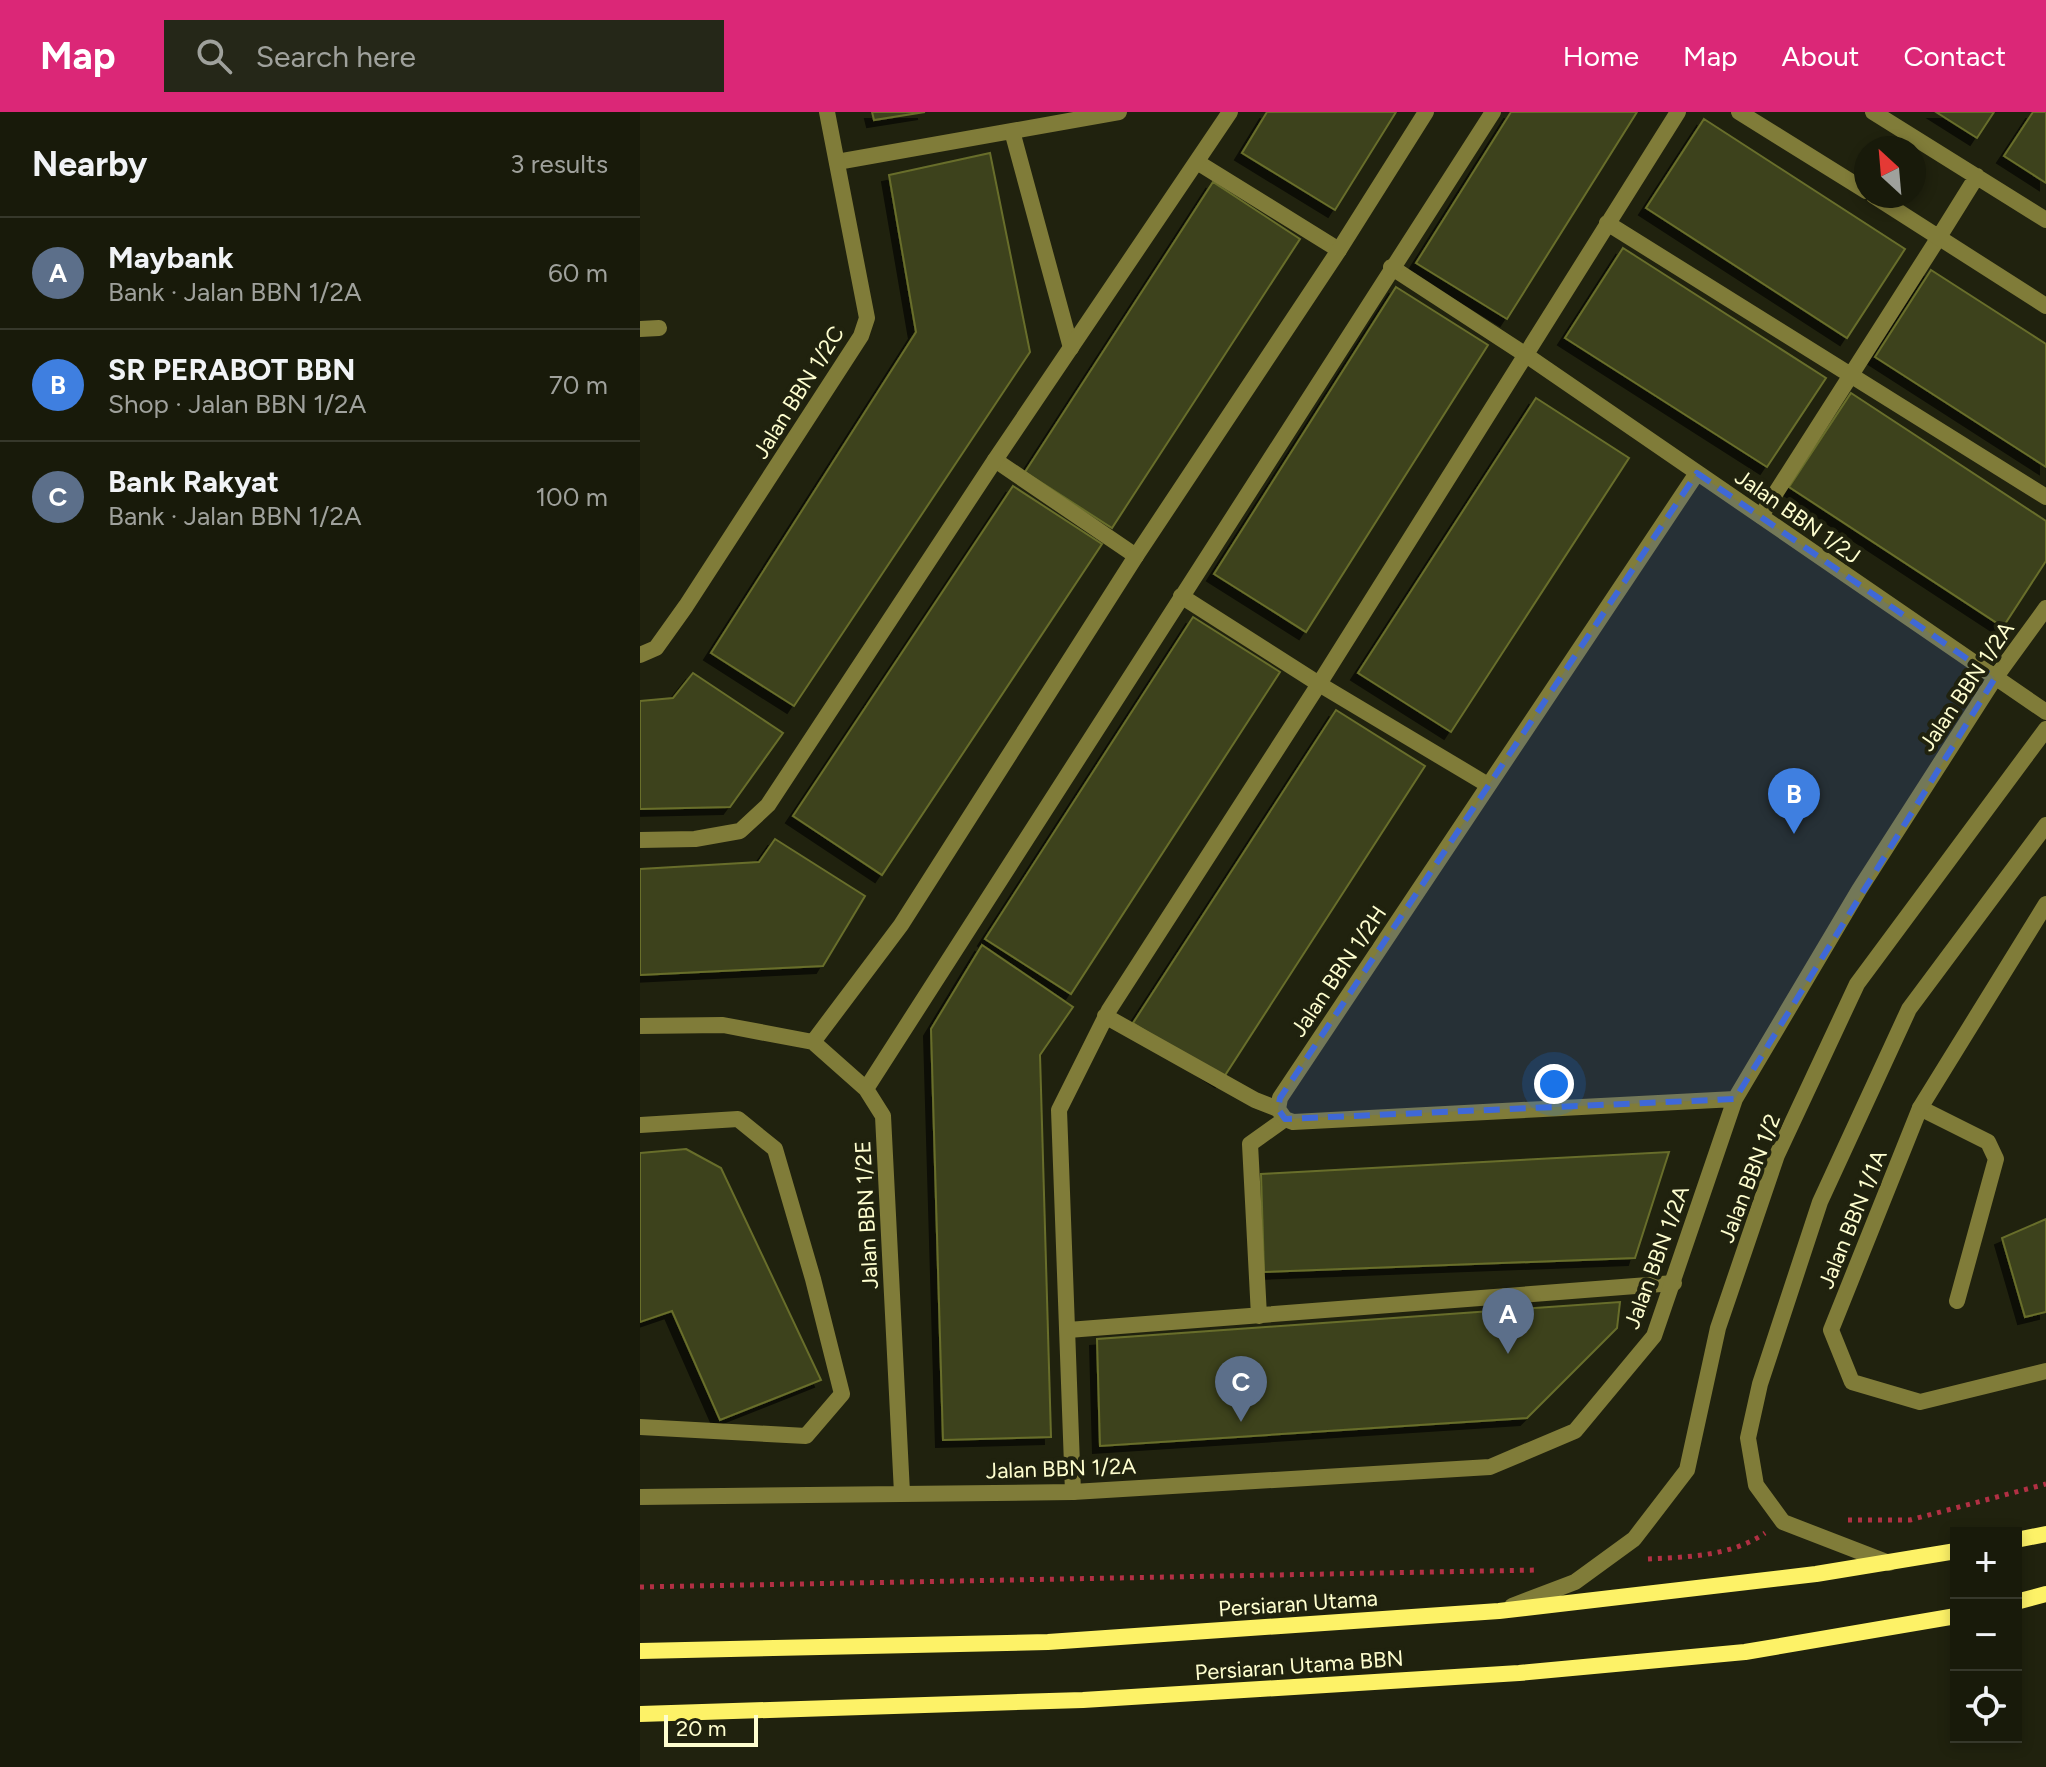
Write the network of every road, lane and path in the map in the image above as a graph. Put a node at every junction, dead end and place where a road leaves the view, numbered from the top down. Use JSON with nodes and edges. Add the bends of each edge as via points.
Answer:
{"nodes":[{"id":1,"x":827,"y":112,"type":"edge"},
{"id":2,"x":1119,"y":112,"type":"edge"},
{"id":3,"x":1230,"y":112,"type":"edge"},
{"id":4,"x":1426,"y":112,"type":"edge"},
{"id":5,"x":1493,"y":112,"type":"edge"},
{"id":6,"x":1678,"y":112,"type":"edge"},
{"id":7,"x":1739,"y":112,"type":"edge"},
{"id":8,"x":1873,"y":112,"type":"edge"},
{"id":9,"x":1012,"y":131,"type":"junction"},
{"id":10,"x":837,"y":162,"type":"junction"},
{"id":11,"x":1197,"y":162,"type":"junction"},
{"id":12,"x":1977,"y":176,"type":"junction"},
{"id":13,"x":1854,"y":184,"type":"edge"},
{"id":14,"x":1893,"y":208,"type":"edge"},
{"id":15,"x":2046,"y":220,"type":"edge"},
{"id":16,"x":1607,"y":223,"type":"junction"},
{"id":17,"x":1939,"y":237,"type":"junction"},
{"id":18,"x":1339,"y":250,"type":"junction"},
{"id":19,"x":1391,"y":267,"type":"junction"},
{"id":20,"x":2046,"y":306,"type":"edge"},
{"id":21,"x":659,"y":328,"type":"dead end"},
{"id":22,"x":640,"y":329,"type":"edge"},
{"id":23,"x":1071,"y":348,"type":"junction"},
{"id":24,"x":1526,"y":355,"type":"junction"},
{"id":25,"x":1849,"y":375,"type":"junction"},
{"id":26,"x":995,"y":460,"type":"junction"},
{"id":27,"x":1697,"y":473,"type":"junction"},
{"id":28,"x":2046,"y":497,"type":"edge"},
{"id":29,"x":1761,"y":516,"type":"junction"},
{"id":30,"x":1136,"y":556,"type":"junction"},
{"id":31,"x":1181,"y":596,"type":"junction"},
{"id":32,"x":2046,"y":608,"type":"edge"},
{"id":33,"x":640,"y":655,"type":"edge"},
{"id":34,"x":1995,"y":678,"type":"junction"},
{"id":35,"x":1319,"y":684,"type":"junction"},
{"id":36,"x":2046,"y":712,"type":"edge"},
{"id":37,"x":2046,"y":729,"type":"edge"},
{"id":38,"x":1488,"y":785,"type":"junction"},
{"id":39,"x":2046,"y":825,"type":"edge"},
{"id":40,"x":640,"y":840,"type":"edge"},
{"id":41,"x":2046,"y":904,"type":"edge"},
{"id":42,"x":1105,"y":1016,"type":"junction"},
{"id":43,"x":640,"y":1026,"type":"edge"},
{"id":44,"x":813,"y":1042,"type":"junction"},
{"id":45,"x":866,"y":1089,"type":"junction"},
{"id":46,"x":1735,"y":1099,"type":"junction"},
{"id":47,"x":1920,"y":1108,"type":"junction"},
{"id":48,"x":1282,"y":1114,"type":"junction"},
{"id":49,"x":640,"y":1125,"type":"edge"},
{"id":50,"x":1674,"y":1283,"type":"junction"},
{"id":51,"x":1957,"y":1301,"type":"dead end"},
{"id":52,"x":1259,"y":1316,"type":"junction"},
{"id":53,"x":1068,"y":1330,"type":"junction"},
{"id":54,"x":2046,"y":1371,"type":"edge"},
{"id":55,"x":640,"y":1427,"type":"edge"},
{"id":56,"x":2046,"y":1484,"type":"edge"},
{"id":57,"x":1073,"y":1492,"type":"junction"},
{"id":58,"x":902,"y":1493,"type":"junction"},
{"id":59,"x":640,"y":1497,"type":"edge"},
{"id":60,"x":1834,"y":1521,"type":"dead end"},
{"id":61,"x":1783,"y":1522,"type":"junction"},
{"id":62,"x":2046,"y":1534,"type":"edge"},
{"id":63,"x":1634,"y":1539,"type":"junction"},
{"id":64,"x":2022,"y":1539,"type":"edge"},
{"id":65,"x":1950,"y":1552,"type":"edge"},
{"id":66,"x":1889,"y":1563,"type":"junction"},
{"id":67,"x":1542,"y":1570,"type":"dead end"},
{"id":68,"x":640,"y":1587,"type":"edge"},
{"id":69,"x":2046,"y":1594,"type":"edge"},
{"id":70,"x":2022,"y":1600,"type":"edge"},
{"id":71,"x":1499,"y":1611,"type":"junction"},
{"id":72,"x":1950,"y":1617,"type":"edge"},
{"id":73,"x":642,"y":1650,"type":"edge"},
{"id":74,"x":640,"y":1714,"type":"edge"}],
"edges":[{"from":1,"to":10,"type":"street","name":"Jalan BBN 1/2C"},
{"from":2,"to":9,"type":"street"},
{"from":3,"to":11,"type":"street"},
{"from":4,"to":18,"type":"street"},
{"from":5,"to":19,"type":"street"},
{"from":6,"to":16,"type":"street"},
{"from":7,"to":13,"type":"street"},
{"from":8,"to":12,"type":"street"},
{"from":9,"to":10,"type":"street"},
{"from":9,"to":23,"type":"street"},
{"from":10,"to":33,"type":"street","name":"Jalan BBN 1/2C","via":[[865,300],[861,336],[686,606],[656,648]]},
{"from":11,"to":18,"type":"street"},
{"from":11,"to":23,"type":"street"},
{"from":12,"to":15,"type":"street"},
{"from":12,"to":17,"type":"street"},
{"from":14,"to":17,"type":"street"},
{"from":16,"to":24,"type":"street"},
{"from":16,"to":25,"type":"street"},
{"from":17,"to":20,"type":"street"},
{"from":17,"to":25,"type":"street"},
{"from":18,"to":30,"type":"street"},
{"from":19,"to":24,"type":"street","name":"Jalan BBN 1/2J"},
{"from":19,"to":31,"type":"street"},
{"from":21,"to":22,"type":"street"},
{"from":23,"to":26,"type":"street"},
{"from":24,"to":27,"type":"street","name":"Jalan BBN 1/2J"},
{"from":24,"to":35,"type":"street"},
{"from":25,"to":28,"type":"street"},
{"from":25,"to":29,"type":"street"},
{"from":26,"to":30,"type":"street"},
{"from":26,"to":40,"type":"street","via":[[768,805],[740,831]]},
{"from":27,"to":29,"type":"street","name":"Jalan BBN 1/2J"},
{"from":27,"to":38,"type":"street","name":"Jalan BBN 1/2H"},
{"from":29,"to":34,"type":"street","name":"Jalan BBN 1/2J"},
{"from":30,"to":44,"type":"street","via":[[901,925]]},
{"from":31,"to":35,"type":"street"},
{"from":31,"to":45,"type":"street"},
{"from":32,"to":34,"type":"street","name":"Jalan BBN 1/2A"},
{"from":34,"to":36,"type":"street","name":"Jalan BBN 1/2J"},
{"from":34,"to":46,"type":"street","name":"Jalan BBN 1/2A","via":[[1859,890]]},
{"from":35,"to":38,"type":"street"},
{"from":35,"to":42,"type":"street"},
{"from":37,"to":63,"type":"street","name":"Jalan BBN 1/2","via":[[1857,984],[1777,1155],[1718,1328],[1687,1470]]},
{"from":38,"to":48,"type":"street","name":"Jalan BBN 1/2H","via":[[1280,1098]]},
{"from":39,"to":61,"type":"street","via":[[1909,1009],[1820,1202],[1760,1384],[1748,1438],[1756,1485]]},
{"from":41,"to":47,"type":"street","name":"Jalan BBN 1/1A"},
{"from":42,"to":48,"type":"street"},
{"from":42,"to":53,"type":"street","via":[[1059,1110]]},
{"from":43,"to":44,"type":"street","via":[[723,1025]]},
{"from":44,"to":45,"type":"street","name":"Jalan BBN 1/2E"},
{"from":45,"to":58,"type":"street","name":"Jalan BBN 1/2E","via":[[883,1116]]},
{"from":46,"to":48,"type":"street","via":[[1293,1122]]},
{"from":46,"to":50,"type":"street","name":"Jalan BBN 1/2A"},
{"from":47,"to":51,"type":"street","via":[[1988,1142],[1996,1159]]},
{"from":47,"to":54,"type":"street","name":"Jalan BBN 1/1A","via":[[1831,1330],[1852,1382],[1920,1402]]},
{"from":48,"to":52,"type":"street","via":[[1250,1144]]},
{"from":49,"to":55,"type":"street","via":[[738,1119],[775,1149],[842,1394],[806,1436]]},
{"from":50,"to":52,"type":"street"},
{"from":50,"to":57,"type":"street","name":"Jalan BBN 1/2A","via":[[1654,1336],[1575,1431],[1490,1467]]},
{"from":52,"to":53,"type":"street"},
{"from":53,"to":57,"type":"street"},
{"from":56,"to":60,"type":"path","via":[[1910,1520]]},
{"from":57,"to":58,"type":"street","name":"Jalan BBN 1/2A"},
{"from":58,"to":59,"type":"street","name":"Jalan BBN 1/2A"},
{"from":61,"to":63,"type":"path","via":[[1749,1544],[1692,1557],[1648,1559]]},
{"from":61,"to":66,"type":"street"},
{"from":62,"to":64,"type":"main road"},
{"from":63,"to":71,"type":"street","name":"Jalan BBN 1/2","via":[[1575,1582]]},
{"from":65,"to":66,"type":"main road","name":"Persiaran Utama"},
{"from":66,"to":71,"type":"main road","name":"Persiaran Utama"},
{"from":67,"to":68,"type":"path"},
{"from":69,"to":70,"type":"main road"},
{"from":71,"to":73,"type":"main road","name":"Persiaran Utama","via":[[1048,1642]]},
{"from":72,"to":74,"type":"main road","name":"Persiaran Utama BBN","via":[[1745,1652],[1519,1673],[1083,1700]]}]}
